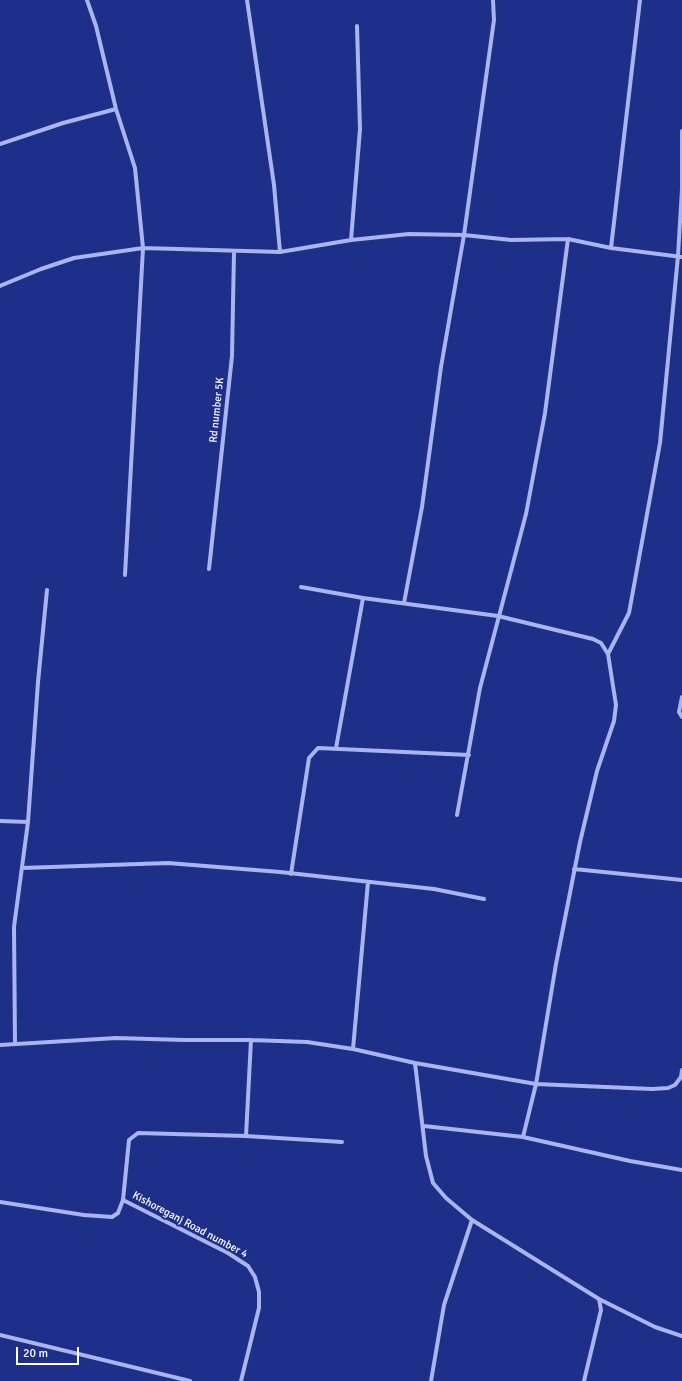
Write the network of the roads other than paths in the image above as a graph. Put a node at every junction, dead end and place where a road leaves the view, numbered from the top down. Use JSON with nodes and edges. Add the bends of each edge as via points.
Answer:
{"nodes":[{"id":1,"x":87,"y":0,"type":"edge"},
{"id":2,"x":247,"y":0,"type":"edge"},
{"id":3,"x":493,"y":0,"type":"edge"},
{"id":4,"x":640,"y":0,"type":"edge"},
{"id":5,"x":357,"y":26,"type":"dead end"},
{"id":6,"x":116,"y":109,"type":"junction"},
{"id":7,"x":682,"y":131,"type":"edge"},
{"id":8,"x":0,"y":144,"type":"edge"},
{"id":9,"x":464,"y":235,"type":"junction"},
{"id":10,"x":568,"y":239,"type":"junction"},
{"id":11,"x":351,"y":240,"type":"junction"},
{"id":12,"x":143,"y":248,"type":"junction"},
{"id":13,"x":611,"y":248,"type":"junction"},
{"id":14,"x":234,"y":252,"type":"junction"},
{"id":15,"x":280,"y":252,"type":"junction"},
{"id":16,"x":680,"y":257,"type":"edge"},
{"id":17,"x":0,"y":286,"type":"edge"},
{"id":18,"x":209,"y":569,"type":"dead end"},
{"id":19,"x":125,"y":575,"type":"dead end"},
{"id":20,"x":301,"y":587,"type":"dead end"},
{"id":21,"x":46,"y":590,"type":"dead end"},
{"id":22,"x":363,"y":598,"type":"junction"},
{"id":23,"x":404,"y":604,"type":"junction"},
{"id":24,"x":498,"y":616,"type":"junction"},
{"id":25,"x":608,"y":654,"type":"junction"},
{"id":26,"x":682,"y":697,"type":"edge"},
{"id":27,"x":682,"y":718,"type":"edge"},
{"id":28,"x":336,"y":748,"type":"junction"},
{"id":29,"x":469,"y":755,"type":"junction"},
{"id":30,"x":457,"y":815,"type":"dead end"},
{"id":31,"x":0,"y":822,"type":"edge"},
{"id":32,"x":28,"y":822,"type":"junction"},
{"id":33,"x":22,"y":868,"type":"junction"},
{"id":34,"x":574,"y":869,"type":"junction"},
{"id":35,"x":291,"y":874,"type":"junction"},
{"id":36,"x":682,"y":880,"type":"edge"},
{"id":37,"x":368,"y":882,"type":"junction"},
{"id":38,"x":484,"y":900,"type":"dead end"},
{"id":39,"x":251,"y":1040,"type":"junction"},
{"id":40,"x":15,"y":1043,"type":"junction"},
{"id":41,"x":0,"y":1045,"type":"edge"},
{"id":42,"x":353,"y":1049,"type":"junction"},
{"id":43,"x":415,"y":1063,"type":"junction"},
{"id":44,"x":682,"y":1070,"type":"edge"},
{"id":45,"x":536,"y":1084,"type":"junction"},
{"id":46,"x":424,"y":1126,"type":"junction"},
{"id":47,"x":246,"y":1136,"type":"junction"},
{"id":48,"x":523,"y":1137,"type":"junction"},
{"id":49,"x":342,"y":1142,"type":"dead end"},
{"id":50,"x":682,"y":1170,"type":"edge"},
{"id":51,"x":123,"y":1200,"type":"junction"},
{"id":52,"x":0,"y":1202,"type":"edge"},
{"id":53,"x":472,"y":1220,"type":"junction"},
{"id":54,"x":598,"y":1299,"type":"junction"},
{"id":55,"x":0,"y":1335,"type":"edge"},
{"id":56,"x":682,"y":1336,"type":"edge"},
{"id":57,"x":190,"y":1381,"type":"edge"},
{"id":58,"x":241,"y":1381,"type":"edge"},
{"id":59,"x":431,"y":1381,"type":"edge"},
{"id":60,"x":584,"y":1381,"type":"edge"}],
"edges":[{"from":1,"to":6,"type":"street","via":[[96,26]]},
{"from":2,"to":15,"type":"street","via":[[274,185]]},
{"from":3,"to":9,"type":"street","via":[[494,20]]},
{"from":4,"to":13,"type":"street"},
{"from":5,"to":11,"type":"street","via":[[360,129]]},
{"from":6,"to":8,"type":"street","via":[[62,123]]},
{"from":6,"to":12,"type":"street","via":[[135,168]]},
{"from":7,"to":16,"type":"street"},
{"from":9,"to":10,"type":"street","via":[[511,240]]},
{"from":9,"to":11,"type":"street","via":[[409,234]]},
{"from":9,"to":23,"type":"street","via":[[441,367],[422,507]]},
{"from":10,"to":13,"type":"street"},
{"from":10,"to":24,"type":"street","via":[[544,421],[526,514]]},
{"from":11,"to":15,"type":"street"},
{"from":12,"to":14,"type":"street"},
{"from":12,"to":17,"type":"street","via":[[74,258]]},
{"from":12,"to":19,"type":"street"},
{"from":13,"to":16,"type":"street"},
{"from":14,"to":15,"type":"street"},
{"from":14,"to":18,"type":"street","name":"Rd number 5K","via":[[232,356]]},
{"from":16,"to":25,"type":"street","via":[[659,451],[629,613]]},
{"from":20,"to":22,"type":"street"},
{"from":21,"to":32,"type":"street"},
{"from":22,"to":23,"type":"street"},
{"from":22,"to":28,"type":"street"},
{"from":23,"to":24,"type":"street"},
{"from":24,"to":25,"type":"street","via":[[593,639],[601,643]]},
{"from":24,"to":29,"type":"street","via":[[480,688]]},
{"from":25,"to":34,"type":"street","via":[[616,705],[614,721],[597,771]]},
{"from":26,"to":27,"type":"street","via":[[679,712]]},
{"from":28,"to":29,"type":"street"},
{"from":28,"to":35,"type":"street","via":[[318,748],[308,758]]},
{"from":29,"to":30,"type":"street"},
{"from":31,"to":32,"type":"street"},
{"from":32,"to":33,"type":"street"},
{"from":33,"to":35,"type":"street","via":[[168,863]]},
{"from":33,"to":40,"type":"street","via":[[14,928]]},
{"from":34,"to":36,"type":"street"},
{"from":34,"to":45,"type":"street"},
{"from":35,"to":37,"type":"street"},
{"from":37,"to":38,"type":"street","via":[[434,889]]},
{"from":37,"to":42,"type":"street"},
{"from":39,"to":40,"type":"street","via":[[116,1038]]},
{"from":39,"to":42,"type":"street","via":[[307,1042]]},
{"from":39,"to":47,"type":"street"},
{"from":40,"to":41,"type":"street"},
{"from":42,"to":43,"type":"street"},
{"from":43,"to":45,"type":"street"},
{"from":43,"to":46,"type":"street"},
{"from":44,"to":45,"type":"street","via":[[675,1085],[668,1088]]},
{"from":45,"to":48,"type":"street"},
{"from":46,"to":48,"type":"street"},
{"from":46,"to":53,"type":"street","via":[[426,1156],[433,1183]]},
{"from":47,"to":49,"type":"street"},
{"from":47,"to":51,"type":"street","via":[[138,1133],[129,1140]]},
{"from":48,"to":50,"type":"street"},
{"from":51,"to":52,"type":"street","via":[[118,1212],[112,1217]]},
{"from":51,"to":58,"type":"street","name":"Kishoreganj Road number 4","via":[[228,1253],[248,1266],[255,1277],[259,1292],[259,1308]]},
{"from":53,"to":54,"type":"street"},
{"from":53,"to":59,"type":"street","via":[[444,1305]]},
{"from":54,"to":56,"type":"street","via":[[655,1327]]},
{"from":54,"to":60,"type":"street","via":[[601,1310]]},
{"from":55,"to":57,"type":"street"}]}
